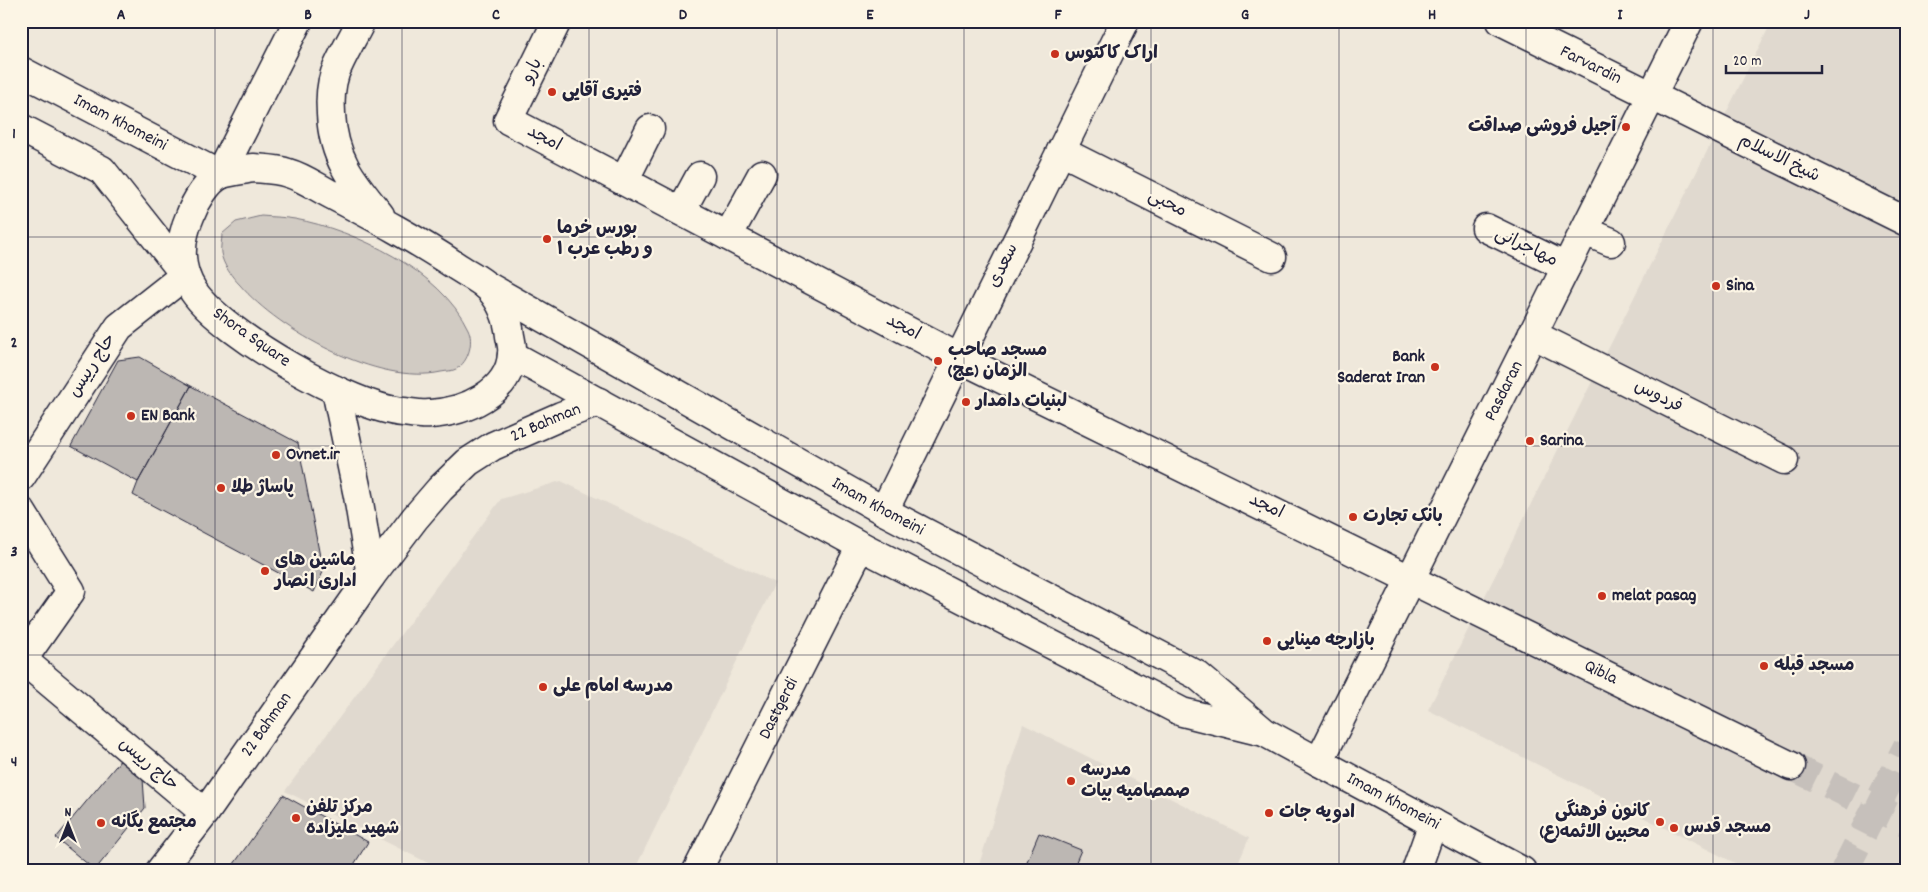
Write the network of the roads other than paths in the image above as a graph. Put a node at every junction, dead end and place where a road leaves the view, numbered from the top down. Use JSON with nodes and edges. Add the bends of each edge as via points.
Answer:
{"nodes":[{"id":1,"x":298,"y":21,"type":"edge"},
{"id":2,"x":361,"y":21,"type":"edge"},
{"id":3,"x":557,"y":21,"type":"edge"},
{"id":4,"x":1125,"y":21,"type":"edge"},
{"id":5,"x":1501,"y":21,"type":"edge"},
{"id":6,"x":1689,"y":21,"type":"edge"},
{"id":7,"x":1546,"y":31,"type":"edge"},
{"id":8,"x":21,"y":71,"type":"edge"},
{"id":9,"x":1652,"y":96,"type":"junction"},
{"id":10,"x":508,"y":120,"type":"joint"},
{"id":11,"x":21,"y":128,"type":"edge"},
{"id":12,"x":650,"y":129,"type":"dead end"},
{"id":13,"x":1061,"y":151,"type":"junction"},
{"id":14,"x":762,"y":174,"type":"dead end"},
{"id":15,"x":220,"y":175,"type":"junction"},
{"id":16,"x":700,"y":176,"type":"dead end"},
{"id":17,"x":624,"y":181,"type":"junction"},
{"id":18,"x":681,"y":211,"type":"junction"},
{"id":19,"x":385,"y":222,"type":"junction"},
{"id":20,"x":1907,"y":222,"type":"edge"},
{"id":21,"x":1486,"y":228,"type":"dead end"},
{"id":22,"x":1585,"y":231,"type":"junction"},
{"id":23,"x":728,"y":236,"type":"junction"},
{"id":24,"x":1611,"y":242,"type":"dead end"},
{"id":25,"x":1272,"y":257,"type":"dead end"},
{"id":26,"x":1566,"y":267,"type":"junction"},
{"id":27,"x":185,"y":275,"type":"junction"},
{"id":28,"x":487,"y":286,"type":"junction"},
{"id":29,"x":1532,"y":334,"type":"junction"},
{"id":30,"x":512,"y":354,"type":"junction"},
{"id":31,"x":959,"y":358,"type":"junction"},
{"id":32,"x":336,"y":390,"type":"junction"},
{"id":33,"x":600,"y":402,"type":"junction"},
{"id":34,"x":1784,"y":460,"type":"dead end"},
{"id":35,"x":21,"y":476,"type":"edge"},
{"id":36,"x":21,"y":511,"type":"edge"},
{"id":37,"x":884,"y":511,"type":"junction"},
{"id":38,"x":861,"y":546,"type":"junction"},
{"id":39,"x":371,"y":576,"type":"junction"},
{"id":40,"x":1410,"y":578,"type":"junction"},
{"id":41,"x":22,"y":661,"type":"edge"},
{"id":42,"x":1264,"y":732,"type":"junction"},
{"id":43,"x":1319,"y":762,"type":"junction"},
{"id":44,"x":1791,"y":766,"type":"tunnel mouth"},
{"id":45,"x":205,"y":813,"type":"junction"},
{"id":46,"x":1433,"y":824,"type":"junction"},
{"id":47,"x":160,"y":871,"type":"edge"},
{"id":48,"x":697,"y":871,"type":"edge"},
{"id":49,"x":1416,"y":871,"type":"edge"},
{"id":50,"x":1522,"y":871,"type":"edge"}],
"edges":[{"from":1,"to":15,"type":"street"},
{"from":2,"to":19,"type":"street","via":[[335,73],[330,102],[332,129],[337,153],[352,180]]},
{"from":3,"to":10,"type":"street","name":"بارو"},
{"from":4,"to":13,"type":"street","name":"سعدی"},
{"from":5,"to":7,"type":"street","name":"Farvardin"},
{"from":6,"to":9,"type":"street","name":"Pasdaran"},
{"from":7,"to":9,"type":"street","name":"Farvardin"},
{"from":8,"to":15,"type":"street","name":"Imam Khomeini"},
{"from":9,"to":20,"type":"street","name":"شیخ الاسلام"},
{"from":9,"to":22,"type":"street","name":"Pasdaran"},
{"from":10,"to":17,"type":"street","name":"امجد"},
{"from":11,"to":27,"type":"street","via":[[102,170]]},
{"from":12,"to":17,"type":"street"},
{"from":13,"to":25,"type":"street","name":"محبی"},
{"from":13,"to":31,"type":"street","name":"سعدی"},
{"from":14,"to":23,"type":"street"},
{"from":15,"to":19,"type":"street","name":"Shora Square","via":[[253,168],[288,173]]},
{"from":15,"to":27,"type":"street","name":"Shora Square","via":[[198,198],[186,225],[181,256]]},
{"from":16,"to":18,"type":"street"},
{"from":17,"to":18,"type":"street","name":"امجد"},
{"from":18,"to":23,"type":"street","name":"امجد"},
{"from":19,"to":28,"type":"street","name":"Shora Square"},
{"from":21,"to":26,"type":"street","name":"مهاجرانی"},
{"from":22,"to":24,"type":"street"},
{"from":22,"to":26,"type":"street","name":"Pasdaran"},
{"from":23,"to":31,"type":"street","name":"امجد"},
{"from":26,"to":29,"type":"street","name":"Pasdaran"},
{"from":27,"to":32,"type":"street","name":"Shora Square","via":[[194,292],[230,327]]},
{"from":27,"to":35,"type":"street","name":"حاج رییس","via":[[119,327]]},
{"from":28,"to":30,"type":"street","name":"Shora Square","via":[[504,310]]},
{"from":28,"to":37,"type":"street","name":"Imam Khomeini"},
{"from":29,"to":34,"type":"street","name":"فردوس"},
{"from":29,"to":40,"type":"street","name":"Pasdaran"},
{"from":30,"to":32,"type":"street","name":"Shora Square","via":[[506,376],[492,394],[452,411],[429,415],[397,412],[374,407]]},
{"from":30,"to":33,"type":"street","name":"Imam Khomeini"},
{"from":31,"to":37,"type":"street","name":"سعدی"},
{"from":31,"to":40,"type":"street","name":"امجد"},
{"from":32,"to":39,"type":"street"},
{"from":33,"to":38,"type":"street","name":"Imam Khomeini"},
{"from":33,"to":39,"type":"street","name":"22 Bahman","via":[[493,446],[468,462],[415,518]]},
{"from":36,"to":41,"type":"street","name":"حاج رییس","via":[[71,591]]},
{"from":37,"to":42,"type":"street","name":"Imam Khomeini","via":[[1197,675]]},
{"from":38,"to":42,"type":"street","name":"Imam Khomeini","via":[[1182,712]]},
{"from":38,"to":48,"type":"street","name":"Dastgerdi"},
{"from":39,"to":45,"type":"street","name":"22 Bahman"},
{"from":40,"to":43,"type":"street","name":"Pasdaran"},
{"from":40,"to":44,"type":"street","name":"Qibla"},
{"from":41,"to":45,"type":"street","name":"حاج رییس"},
{"from":42,"to":43,"type":"street","name":"Imam Khomeini"},
{"from":43,"to":46,"type":"street","name":"Imam Khomeini"},
{"from":45,"to":47,"type":"street","name":"22 Bahman"},
{"from":46,"to":49,"type":"street"},
{"from":46,"to":50,"type":"street","name":"Imam Khomeini"}]}
